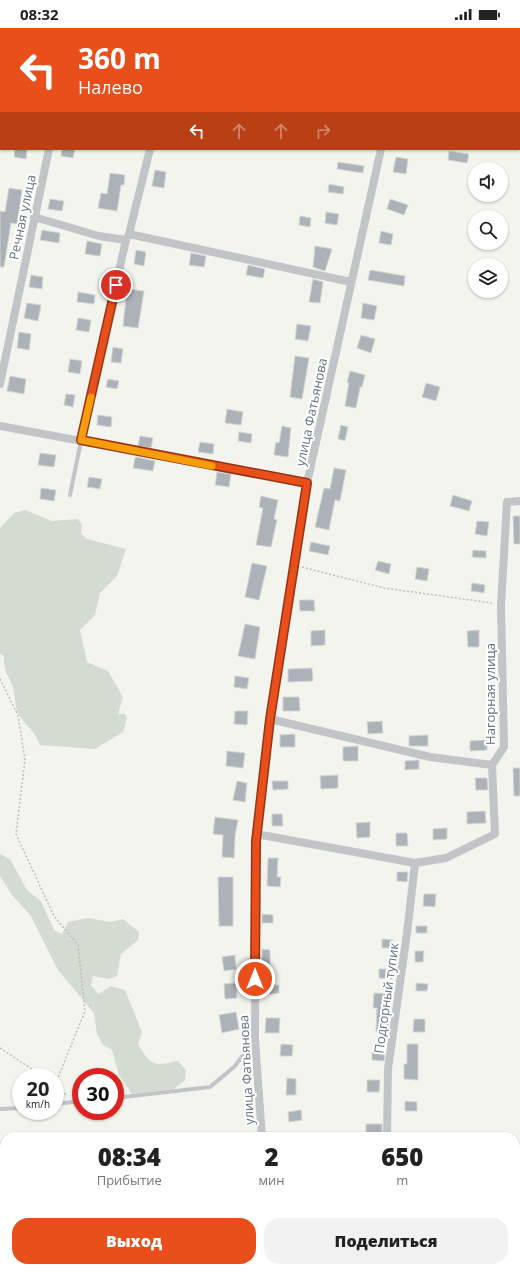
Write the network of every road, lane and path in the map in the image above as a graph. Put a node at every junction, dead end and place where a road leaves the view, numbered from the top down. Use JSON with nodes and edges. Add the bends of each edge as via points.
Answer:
{"nodes":[{"id":1,"x":50,"y":150,"type":"edge"},
{"id":2,"x":150,"y":150,"type":"edge"},
{"id":3,"x":381,"y":150,"type":"edge"},
{"id":4,"x":34,"y":217,"type":"junction"},
{"id":5,"x":128,"y":237,"type":"junction"},
{"id":6,"x":351,"y":282,"type":"junction"},
{"id":7,"x":0,"y":384,"type":"edge"},
{"id":8,"x":0,"y":426,"type":"edge"},
{"id":9,"x":81,"y":440,"type":"junction"},
{"id":10,"x":307,"y":483,"type":"junction"},
{"id":11,"x":70,"y":495,"type":"dead end"},
{"id":12,"x":520,"y":501,"type":"edge"},
{"id":13,"x":294,"y":565,"type":"junction"},
{"id":14,"x":501,"y":605,"type":"junction"},
{"id":15,"x":0,"y":679,"type":"edge"},
{"id":16,"x":270,"y":719,"type":"junction"},
{"id":17,"x":492,"y":766,"type":"junction"},
{"id":18,"x":256,"y":834,"type":"junction"},
{"id":19,"x":415,"y":863,"type":"junction"},
{"id":20,"x":255,"y":1040,"type":"junction"},
{"id":21,"x":0,"y":1048,"type":"edge"},
{"id":22,"x":30,"y":1068,"type":"edge"},
{"id":23,"x":62,"y":1068,"type":"edge"},
{"id":24,"x":124,"y":1097,"type":"edge"},
{"id":25,"x":12,"y":1109,"type":"edge"},
{"id":26,"x":0,"y":1110,"type":"edge"},
{"id":27,"x":262,"y":1132,"type":"edge"},
{"id":28,"x":387,"y":1132,"type":"edge"}],
"edges":[{"from":1,"to":4,"type":"street","name":"Речная улица"},
{"from":2,"to":5,"type":"street"},
{"from":3,"to":6,"type":"street","name":"улица Фатьянова"},
{"from":4,"to":5,"type":"street","via":[[99,236]]},
{"from":4,"to":7,"type":"street","name":"Речная улица"},
{"from":5,"to":6,"type":"street"},
{"from":5,"to":9,"type":"street"},
{"from":6,"to":10,"type":"street","name":"улица Фатьянова"},
{"from":8,"to":9,"type":"street"},
{"from":9,"to":10,"type":"street"},
{"from":9,"to":11,"type":"lane"},
{"from":10,"to":13,"type":"street","name":"улица Фатьянова"},
{"from":12,"to":14,"type":"street","name":"Нагорная улица","via":[[507,502]]},
{"from":13,"to":14,"type":"path","via":[[384,588]]},
{"from":13,"to":16,"type":"street","name":"улица Фатьянова"},
{"from":14,"to":17,"type":"street","name":"Нагорная улица","via":[[504,748]]},
{"from":15,"to":23,"type":"path","via":[[18,715],[25,760],[16,834],[54,916],[78,945],[85,1011]]},
{"from":16,"to":17,"type":"street","via":[[430,757]]},
{"from":16,"to":18,"type":"street","name":"улица Фатьянова"},
{"from":17,"to":19,"type":"street","via":[[495,834],[446,858]]},
{"from":18,"to":19,"type":"street"},
{"from":18,"to":20,"type":"street","name":"улица Фатьянова"},
{"from":19,"to":28,"type":"street","name":"Подгорный тупик","via":[[388,1069]]},
{"from":20,"to":24,"type":"lane","via":[[234,1067],[210,1087]]},
{"from":20,"to":27,"type":"street","name":"улица Фатьянова"},
{"from":21,"to":22,"type":"path"},
{"from":25,"to":26,"type":"lane"}]}
